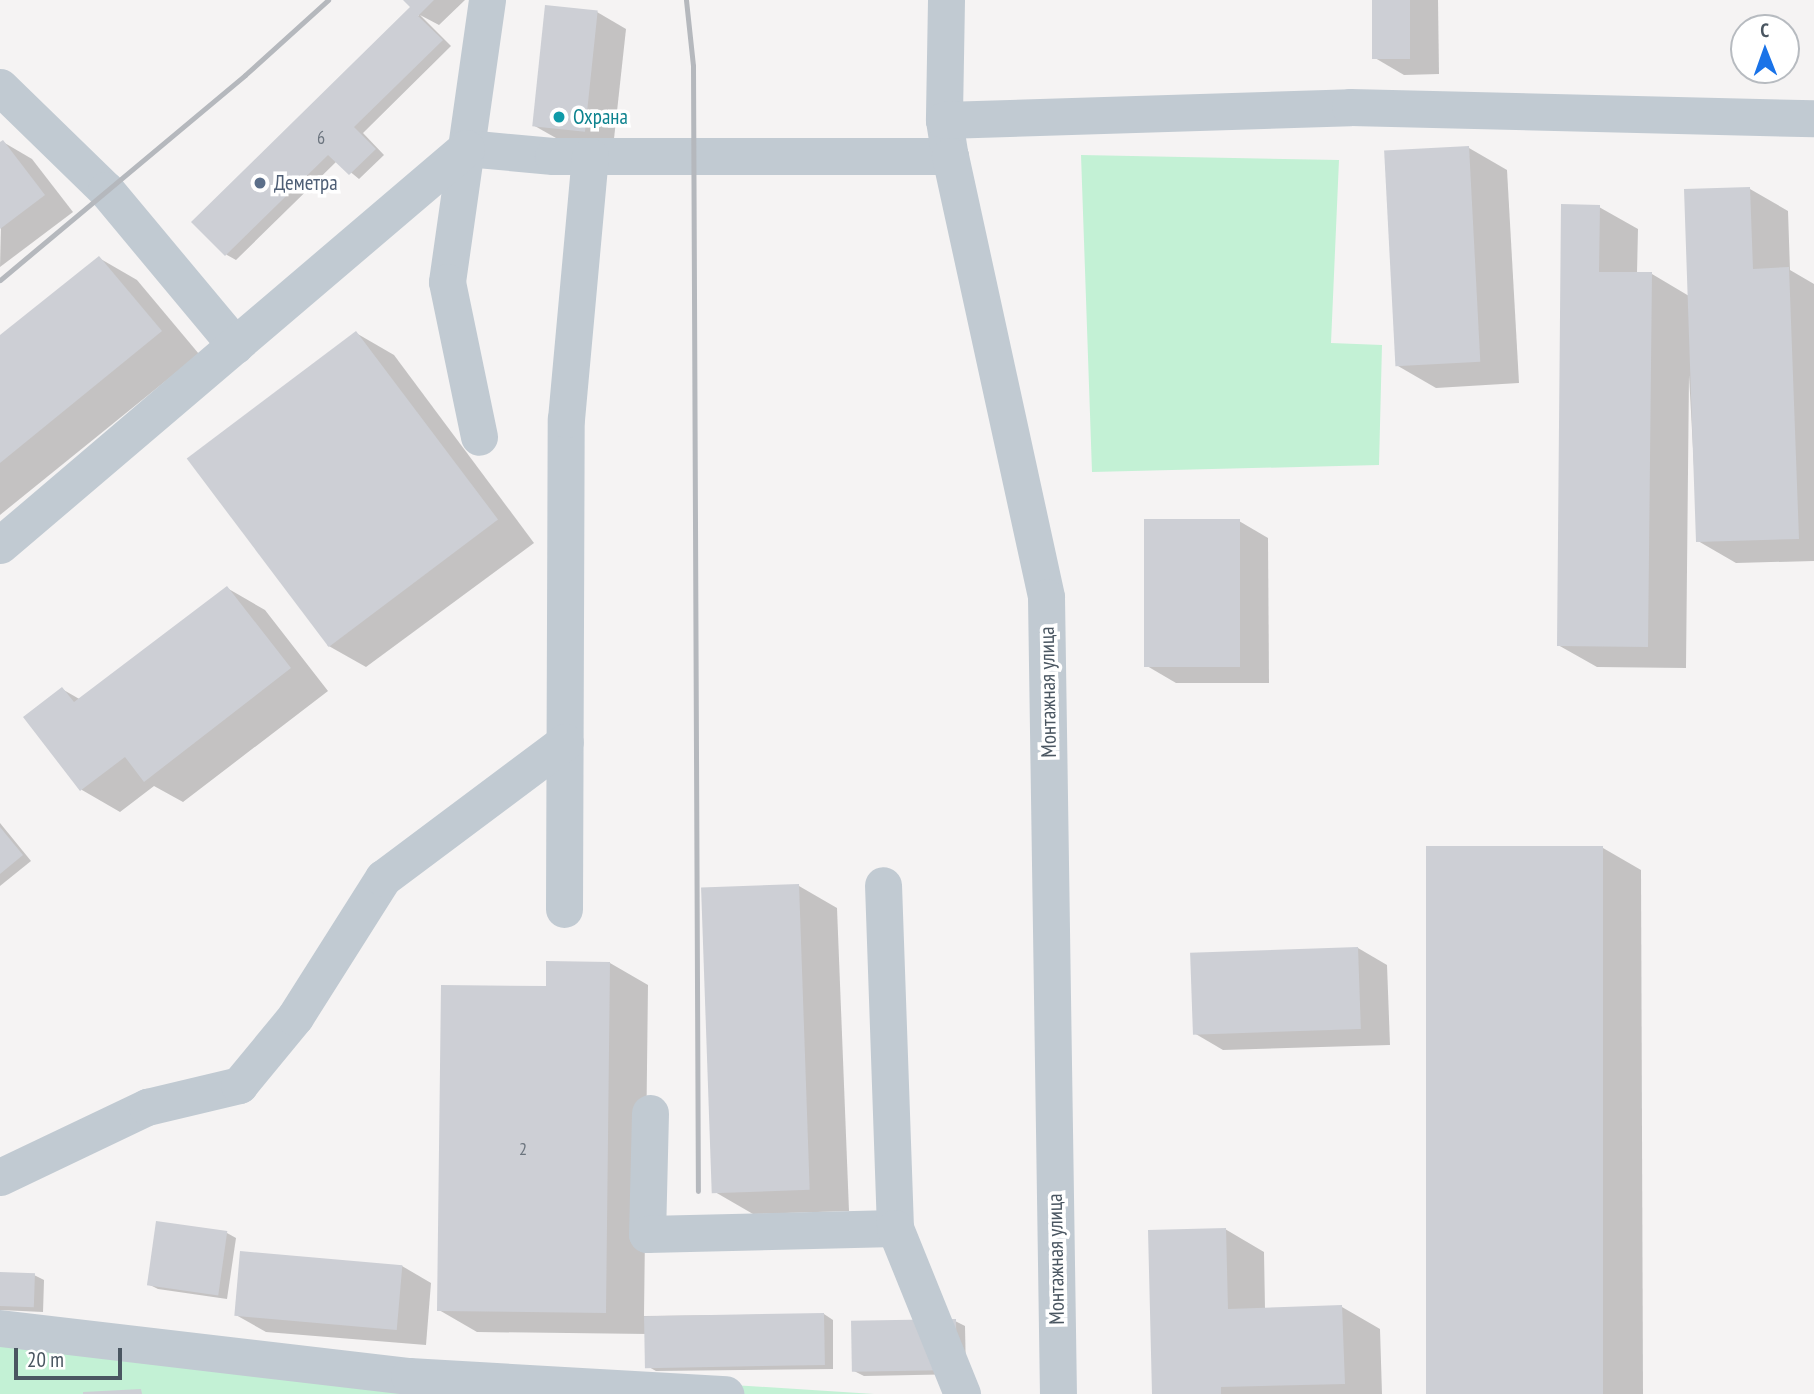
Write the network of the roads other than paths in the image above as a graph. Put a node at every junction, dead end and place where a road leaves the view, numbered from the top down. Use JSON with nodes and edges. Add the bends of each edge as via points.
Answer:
{"nodes":[{"id":1,"x":487,"y":0,"type":"edge"},
{"id":2,"x":946,"y":0,"type":"edge"},
{"id":3,"x":0,"y":87,"type":"edge"},
{"id":4,"x":1814,"y":118,"type":"edge"},
{"id":5,"x":944,"y":120,"type":"junction"},
{"id":6,"x":466,"y":148,"type":"junction"},
{"id":7,"x":590,"y":156,"type":"junction"},
{"id":8,"x":950,"y":156,"type":"junction"},
{"id":9,"x":235,"y":345,"type":"junction"},
{"id":10,"x":480,"y":437,"type":"dead end"},
{"id":11,"x":0,"y":545,"type":"edge"},
{"id":12,"x":565,"y":742,"type":"junction"},
{"id":13,"x":883,"y":886,"type":"dead end"},
{"id":14,"x":565,"y":909,"type":"dead end"},
{"id":15,"x":650,"y":1113,"type":"dead end"},
{"id":16,"x":0,"y":1177,"type":"edge"},
{"id":17,"x":895,"y":1228,"type":"junction"},
{"id":18,"x":0,"y":1328,"type":"edge"},
{"id":19,"x":725,"y":1394,"type":"edge"},
{"id":20,"x":962,"y":1394,"type":"edge"},
{"id":21,"x":1058,"y":1394,"type":"edge"}],
"edges":[{"from":1,"to":6,"type":"street"},
{"from":2,"to":5,"type":"street","name":"Монтажная улица"},
{"from":3,"to":9,"type":"street","via":[[106,190]]},
{"from":4,"to":5,"type":"street","via":[[1350,107]]},
{"from":5,"to":8,"type":"street","name":"Монтажная улица"},
{"from":6,"to":7,"type":"street"},
{"from":6,"to":9,"type":"street"},
{"from":6,"to":10,"type":"street","via":[[447,282]]},
{"from":7,"to":8,"type":"street"},
{"from":7,"to":12,"type":"street","via":[[566,419]]},
{"from":8,"to":21,"type":"street","name":"Монтажная улица","via":[[1046,597]]},
{"from":9,"to":11,"type":"street"},
{"from":12,"to":14,"type":"street"},
{"from":12,"to":16,"type":"street","via":[[383,878],[295,1017],[239,1085],[147,1107]]},
{"from":13,"to":17,"type":"street"},
{"from":15,"to":17,"type":"street","via":[[647,1234]]},
{"from":17,"to":20,"type":"street"},
{"from":18,"to":19,"type":"street","via":[[409,1376]]}]}
